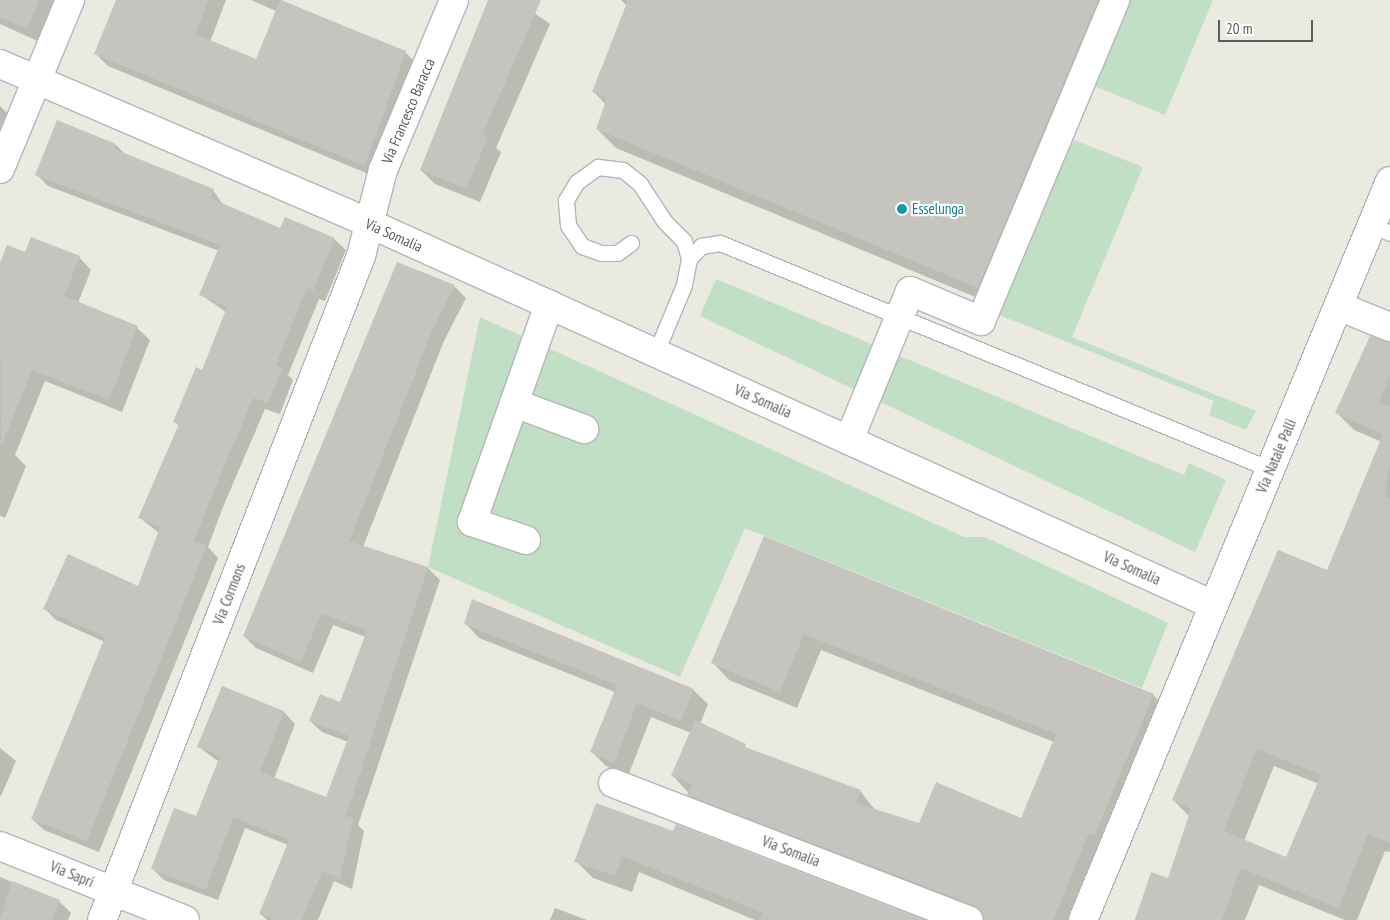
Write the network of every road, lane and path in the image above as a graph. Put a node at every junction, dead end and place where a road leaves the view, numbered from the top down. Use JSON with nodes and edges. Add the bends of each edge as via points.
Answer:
{"nodes":[{"id":1,"x":70,"y":0,"type":"edge"},
{"id":2,"x":454,"y":0,"type":"edge"},
{"id":3,"x":1115,"y":0,"type":"edge"},
{"id":4,"x":0,"y":64,"type":"edge"},
{"id":5,"x":36,"y":80,"type":"junction"},
{"id":6,"x":0,"y":169,"type":"edge"},
{"id":7,"x":1390,"y":181,"type":"edge"},
{"id":8,"x":368,"y":223,"type":"junction"},
{"id":9,"x":1381,"y":229,"type":"edge"},
{"id":10,"x":630,"y":244,"type":"dead end"},
{"id":11,"x":689,"y":259,"type":"junction"},
{"id":12,"x":549,"y":304,"type":"junction"},
{"id":13,"x":1338,"y":306,"type":"junction"},
{"id":14,"x":901,"y":315,"type":"junction"},
{"id":15,"x":1390,"y":327,"type":"edge"},
{"id":16,"x":656,"y":352,"type":"junction"},
{"id":17,"x":514,"y":403,"type":"junction"},
{"id":18,"x":584,"y":429,"type":"dead end"},
{"id":19,"x":849,"y":440,"type":"junction"},
{"id":20,"x":1270,"y":469,"type":"junction"},
{"id":21,"x":526,"y":540,"type":"dead end"},
{"id":22,"x":1213,"y":605,"type":"junction"},
{"id":23,"x":613,"y":783,"type":"dead end"},
{"id":24,"x":0,"y":846,"type":"edge"},
{"id":25,"x":114,"y":891,"type":"junction"},
{"id":26,"x":102,"y":920,"type":"edge"},
{"id":27,"x":185,"y":920,"type":"edge"},
{"id":28,"x":968,"y":920,"type":"edge"},
{"id":29,"x":1083,"y":920,"type":"edge"}],
"edges":[{"from":1,"to":5,"type":"street"},
{"from":2,"to":8,"type":"street","name":"Via Francesco Baracca","via":[[383,170]]},
{"from":3,"to":14,"type":"street","via":[[982,320],[910,291]]},
{"from":4,"to":5,"type":"street","name":"Via Somalia"},
{"from":5,"to":6,"type":"street"},
{"from":5,"to":8,"type":"street","name":"Via Somalia"},
{"from":7,"to":9,"type":"street","name":"Via Natale Palli"},
{"from":8,"to":12,"type":"street","name":"Via Somalia"},
{"from":8,"to":25,"type":"street","name":"Via Cormons","via":[[361,256]]},
{"from":9,"to":13,"type":"street","name":"Via Natale Palli"},
{"from":10,"to":11,"type":"lane","via":[[616,254],[601,253],[582,246],[568,225],[566,200],[577,182],[598,167],[623,170],[640,184],[665,222],[684,241]]},
{"from":11,"to":14,"type":"lane","via":[[701,246],[720,243]]},
{"from":11,"to":16,"type":"lane","via":[[680,299]]},
{"from":12,"to":16,"type":"street","name":"Via Somalia"},
{"from":12,"to":17,"type":"street"},
{"from":13,"to":15,"type":"street"},
{"from":13,"to":20,"type":"street","name":"Via Natale Palli"},
{"from":14,"to":19,"type":"street"},
{"from":14,"to":20,"type":"lane"},
{"from":16,"to":19,"type":"street","name":"Via Somalia"},
{"from":17,"to":18,"type":"street"},
{"from":17,"to":21,"type":"street","via":[[472,522]]},
{"from":19,"to":22,"type":"street","name":"Via Somalia"},
{"from":20,"to":22,"type":"street","name":"Via Natale Palli"},
{"from":22,"to":29,"type":"street"},
{"from":23,"to":28,"type":"street","name":"Via Somalia"},
{"from":24,"to":25,"type":"street","name":"Via Sapri"},
{"from":25,"to":26,"type":"street","name":"Via Sapri"},
{"from":25,"to":27,"type":"street"}]}
